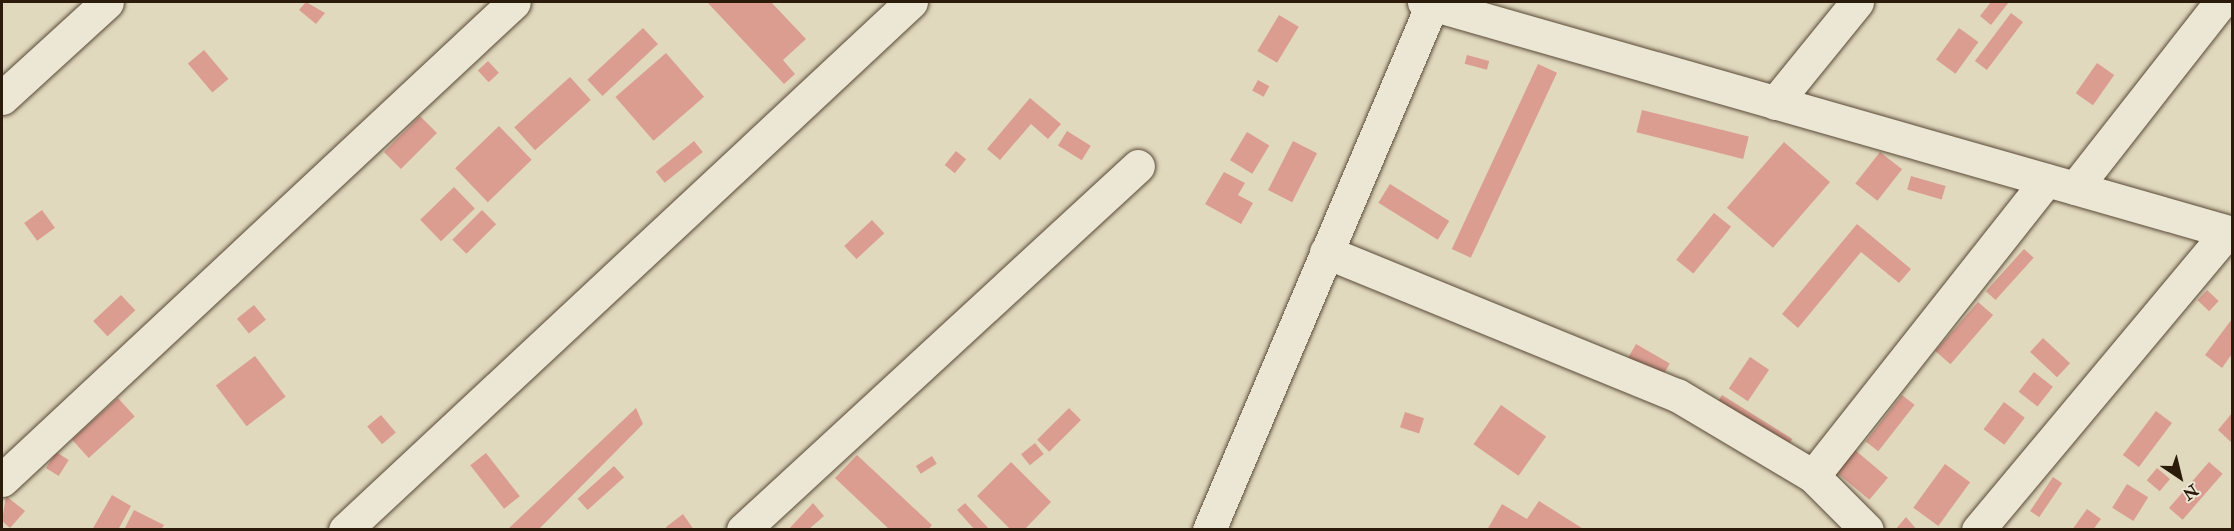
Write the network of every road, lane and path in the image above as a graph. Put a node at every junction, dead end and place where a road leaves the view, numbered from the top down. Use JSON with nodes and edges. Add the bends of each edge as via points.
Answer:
{"nodes":[{"id":1,"x":107,"y":2,"type":"edge"},
{"id":2,"x":514,"y":2,"type":"edge"},
{"id":3,"x":911,"y":2,"type":"edge"},
{"id":4,"x":1857,"y":2,"type":"edge"},
{"id":5,"x":2221,"y":2,"type":"edge"},
{"id":6,"x":1429,"y":3,"type":"edge"},
{"id":7,"x":2,"y":98,"type":"edge"},
{"id":8,"x":1775,"y":103,"type":"junction"},
{"id":9,"x":1138,"y":166,"type":"dead end"},
{"id":10,"x":2061,"y":184,"type":"junction"},
{"id":11,"x":2230,"y":232,"type":"edge"},
{"id":12,"x":1326,"y":252,"type":"junction"},
{"id":13,"x":1813,"y":476,"type":"junction"},
{"id":14,"x":2,"y":480,"type":"edge"},
{"id":15,"x":345,"y":530,"type":"edge"},
{"id":16,"x":743,"y":530,"type":"edge"},
{"id":17,"x":1209,"y":530,"type":"edge"},
{"id":18,"x":1868,"y":530,"type":"edge"},
{"id":19,"x":1978,"y":530,"type":"edge"}],
"edges":[{"from":1,"to":7,"type":"street"},
{"from":2,"to":14,"type":"street"},
{"from":3,"to":15,"type":"street"},
{"from":4,"to":8,"type":"street"},
{"from":5,"to":10,"type":"street"},
{"from":6,"to":8,"type":"street"},
{"from":6,"to":12,"type":"street"},
{"from":8,"to":10,"type":"street"},
{"from":9,"to":16,"type":"street"},
{"from":10,"to":11,"type":"street"},
{"from":10,"to":13,"type":"street"},
{"from":11,"to":19,"type":"street"},
{"from":12,"to":13,"type":"street","via":[[1677,395]]},
{"from":12,"to":17,"type":"street"},
{"from":13,"to":18,"type":"street"}]}
